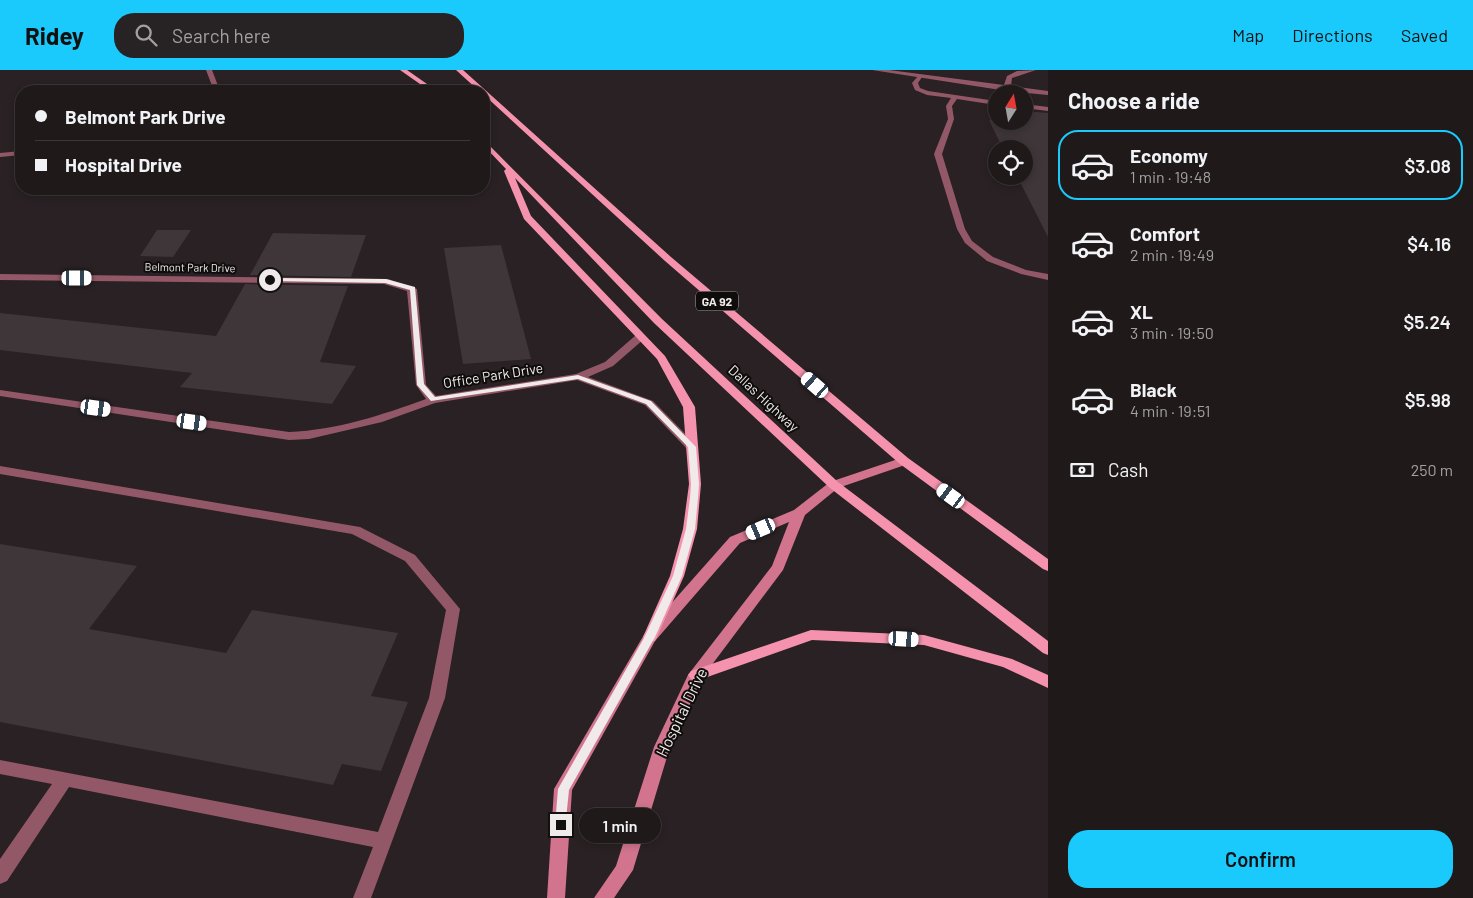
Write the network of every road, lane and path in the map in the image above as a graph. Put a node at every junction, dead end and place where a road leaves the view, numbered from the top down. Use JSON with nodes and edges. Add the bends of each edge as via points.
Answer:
{"nodes":[{"id":1,"x":209,"y":70,"type":"edge"},
{"id":2,"x":403,"y":70,"type":"edge"},
{"id":3,"x":459,"y":70,"type":"edge"},
{"id":4,"x":875,"y":70,"type":"edge"},
{"id":5,"x":1033,"y":70,"type":"edge"},
{"id":6,"x":919,"y":77,"type":"junction"},
{"id":7,"x":216,"y":85,"type":"edge"},
{"id":8,"x":425,"y":85,"type":"edge"},
{"id":9,"x":475,"y":85,"type":"edge"},
{"id":10,"x":1008,"y":85,"type":"edge"},
{"id":11,"x":988,"y":86,"type":"edge"},
{"id":12,"x":1033,"y":92,"type":"edge"},
{"id":13,"x":1048,"y":93,"type":"edge"},
{"id":14,"x":490,"y":98,"type":"edge"},
{"id":15,"x":955,"y":98,"type":"junction"},
{"id":16,"x":988,"y":102,"type":"edge"},
{"id":17,"x":1033,"y":107,"type":"edge"},
{"id":18,"x":1048,"y":109,"type":"edge"},
{"id":19,"x":490,"y":148,"type":"edge"},
{"id":20,"x":15,"y":154,"type":"edge"},
{"id":21,"x":0,"y":155,"type":"edge"},
{"id":22,"x":505,"y":164,"type":"junction"},
{"id":23,"x":0,"y":277,"type":"edge"},
{"id":24,"x":1048,"y":277,"type":"edge"},
{"id":25,"x":640,"y":337,"type":"junction"},
{"id":26,"x":578,"y":377,"type":"junction"},
{"id":27,"x":0,"y":394,"type":"edge"},
{"id":28,"x":433,"y":400,"type":"junction"},
{"id":29,"x":692,"y":447,"type":"junction"},
{"id":30,"x":904,"y":462,"type":"junction"},
{"id":31,"x":0,"y":470,"type":"edge"},
{"id":32,"x":834,"y":485,"type":"junction"},
{"id":33,"x":799,"y":513,"type":"junction"},
{"id":34,"x":1048,"y":566,"type":"edge"},
{"id":35,"x":650,"y":637,"type":"junction"},
{"id":36,"x":1048,"y":649,"type":"edge"},
{"id":37,"x":696,"y":676,"type":"junction"},
{"id":38,"x":1048,"y":682,"type":"edge"},
{"id":39,"x":0,"y":768,"type":"edge"},
{"id":40,"x":64,"y":780,"type":"junction"},
{"id":41,"x":384,"y":841,"type":"junction"},
{"id":42,"x":0,"y":876,"type":"edge"},
{"id":43,"x":362,"y":898,"type":"edge"},
{"id":44,"x":556,"y":898,"type":"edge"},
{"id":45,"x":603,"y":898,"type":"edge"}],
"edges":[{"from":1,"to":7,"type":"street"},
{"from":2,"to":8,"type":"main road"},
{"from":3,"to":9,"type":"main road","number":"GA 92"},
{"from":4,"to":6,"type":"street"},
{"from":5,"to":10,"type":"street","via":[[1010,77]]},
{"from":6,"to":11,"type":"street"},
{"from":6,"to":15,"type":"street","via":[[915,83],[917,88]]},
{"from":12,"to":13,"type":"street"},
{"from":14,"to":30,"type":"main road","number":"GA 92","via":[[668,259]]},
{"from":15,"to":16,"type":"street"},
{"from":15,"to":24,"type":"street","via":[[949,106],[951,119],[938,154],[965,236],[990,259]]},
{"from":17,"to":18,"type":"street"},
{"from":19,"to":22,"type":"main road","name":"Dallas Highway"},
{"from":20,"to":21,"type":"street"},
{"from":22,"to":25,"type":"main road","via":[[527,217]]},
{"from":22,"to":32,"type":"main road","name":"Dallas Highway","via":[[658,321]]},
{"from":23,"to":28,"type":"street","name":"Belmont Park Drive","via":[[386,281],[412,289],[420,385]]},
{"from":25,"to":26,"type":"street","name":"Office Park Drive","via":[[609,364]]},
{"from":25,"to":29,"type":"main road","via":[[661,358],[689,407]]},
{"from":26,"to":28,"type":"street","name":"Office Park Drive"},
{"from":26,"to":29,"type":"street","name":"Office Park Drive","via":[[649,403]]},
{"from":27,"to":28,"type":"street","name":"Office Park Drive","via":[[289,436],[309,435],[378,420]]},
{"from":29,"to":35,"type":"main road","via":[[695,484],[690,529],[677,576]]},
{"from":30,"to":32,"type":"street"},
{"from":30,"to":34,"type":"main road","number":"GA 92"},
{"from":31,"to":41,"type":"street","via":[[355,530],[410,558],[453,609],[437,698]]},
{"from":32,"to":33,"type":"street"},
{"from":32,"to":36,"type":"main road","name":"Dallas Highway"},
{"from":33,"to":35,"type":"street","via":[[735,540]]},
{"from":33,"to":37,"type":"street","name":"Hospital Drive","via":[[778,568]]},
{"from":35,"to":44,"type":"street","via":[[563,789]]},
{"from":37,"to":38,"type":"main road","via":[[811,635],[924,640],[1007,663]]},
{"from":37,"to":45,"type":"street","name":"Hospital Drive","via":[[662,747],[624,870]]},
{"from":39,"to":40,"type":"street"},
{"from":40,"to":41,"type":"street"},
{"from":40,"to":42,"type":"street"},
{"from":41,"to":43,"type":"street"}]}
